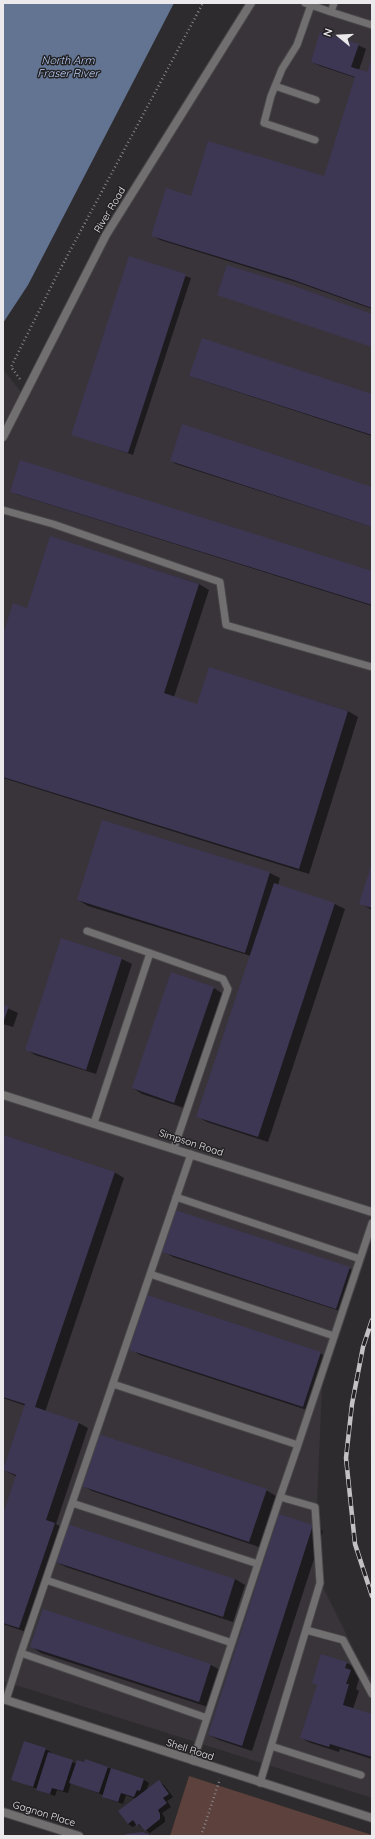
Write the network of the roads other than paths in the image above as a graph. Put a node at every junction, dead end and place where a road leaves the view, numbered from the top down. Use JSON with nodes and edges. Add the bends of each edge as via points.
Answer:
{"nodes":[{"id":1,"x":251,"y":3,"type":"edge"},
{"id":2,"x":334,"y":3,"type":"edge"},
{"id":3,"x":308,"y":4,"type":"edge"},
{"id":4,"x":331,"y":12,"type":"junction"},
{"id":5,"x":372,"y":25,"type":"edge"},
{"id":6,"x":275,"y":86,"type":"junction"},
{"id":7,"x":316,"y":100,"type":"dead end"},
{"id":8,"x":315,"y":140,"type":"dead end"},
{"id":9,"x":3,"y":437,"type":"edge"},
{"id":10,"x":3,"y":510,"type":"edge"},
{"id":11,"x":372,"y":667,"type":"edge"},
{"id":12,"x":87,"y":931,"type":"dead end"},
{"id":13,"x":150,"y":953,"type":"junction"},
{"id":14,"x":3,"y":1095,"type":"edge"},
{"id":15,"x":94,"y":1123,"type":"junction"},
{"id":16,"x":174,"y":1148,"type":"junction"},
{"id":17,"x":191,"y":1154,"type":"junction"},
{"id":18,"x":176,"y":1197,"type":"junction"},
{"id":19,"x":372,"y":1212,"type":"edge"},
{"id":20,"x":372,"y":1223,"type":"edge"},
{"id":21,"x":360,"y":1258,"type":"junction"},
{"id":22,"x":150,"y":1274,"type":"junction"},
{"id":23,"x":334,"y":1336,"type":"junction"},
{"id":24,"x":113,"y":1384,"type":"junction"},
{"id":25,"x":298,"y":1444,"type":"junction"},
{"id":26,"x":280,"y":1497,"type":"junction"},
{"id":27,"x":72,"y":1504,"type":"junction"},
{"id":28,"x":258,"y":1564,"type":"junction"},
{"id":29,"x":46,"y":1580,"type":"junction"},
{"id":30,"x":306,"y":1630,"type":"junction"},
{"id":31,"x":232,"y":1643,"type":"junction"},
{"id":32,"x":21,"y":1653,"type":"junction"},
{"id":33,"x":372,"y":1694,"type":"edge"},
{"id":34,"x":5,"y":1700,"type":"edge"},
{"id":35,"x":207,"y":1718,"type":"junction"},
{"id":36,"x":271,"y":1746,"type":"junction"},
{"id":37,"x":193,"y":1761,"type":"junction"},
{"id":38,"x":361,"y":1775,"type":"dead end"},
{"id":39,"x":260,"y":1783,"type":"junction"},
{"id":40,"x":3,"y":1812,"type":"edge"},
{"id":41,"x":372,"y":1818,"type":"edge"},
{"id":42,"x":79,"y":1836,"type":"edge"}],
"edges":[{"from":1,"to":9,"type":"street","name":"River Road","via":[[106,235]]},
{"from":2,"to":4,"type":"lane"},
{"from":3,"to":4,"type":"lane"},
{"from":3,"to":6,"type":"lane","via":[[296,45]]},
{"from":4,"to":5,"type":"lane"},
{"from":6,"to":7,"type":"lane"},
{"from":6,"to":8,"type":"lane","via":[[264,123]]},
{"from":10,"to":11,"type":"lane","via":[[53,524],[220,582],[226,625]]},
{"from":12,"to":13,"type":"lane"},
{"from":13,"to":15,"type":"lane"},
{"from":13,"to":16,"type":"lane","via":[[222,978],[228,989]]},
{"from":14,"to":15,"type":"street","name":"Simpson Road"},
{"from":15,"to":16,"type":"street","name":"Simpson Road"},
{"from":16,"to":17,"type":"street","name":"Simpson Road"},
{"from":17,"to":18,"type":"lane"},
{"from":17,"to":19,"type":"street","name":"Simpson Road"},
{"from":18,"to":21,"type":"lane"},
{"from":18,"to":22,"type":"lane"},
{"from":20,"to":21,"type":"lane"},
{"from":21,"to":23,"type":"lane"},
{"from":22,"to":23,"type":"lane"},
{"from":22,"to":24,"type":"lane"},
{"from":23,"to":25,"type":"lane"},
{"from":24,"to":25,"type":"lane"},
{"from":24,"to":27,"type":"lane"},
{"from":25,"to":26,"type":"lane"},
{"from":26,"to":28,"type":"lane"},
{"from":26,"to":30,"type":"lane","via":[[314,1507],[320,1583]]},
{"from":27,"to":28,"type":"lane"},
{"from":27,"to":29,"type":"lane"},
{"from":28,"to":31,"type":"lane"},
{"from":29,"to":31,"type":"lane"},
{"from":29,"to":32,"type":"lane"},
{"from":30,"to":33,"type":"lane","via":[[343,1640]]},
{"from":30,"to":36,"type":"lane"},
{"from":31,"to":35,"type":"lane"},
{"from":32,"to":34,"type":"lane"},
{"from":32,"to":35,"type":"lane"},
{"from":34,"to":37,"type":"street","name":"Shell Road"},
{"from":35,"to":37,"type":"lane"},
{"from":36,"to":38,"type":"lane"},
{"from":36,"to":39,"type":"lane"},
{"from":37,"to":39,"type":"street","name":"Shell Road"},
{"from":39,"to":41,"type":"street","name":"Shell Road"},
{"from":40,"to":42,"type":"street","name":"Gagnon Place"}]}
